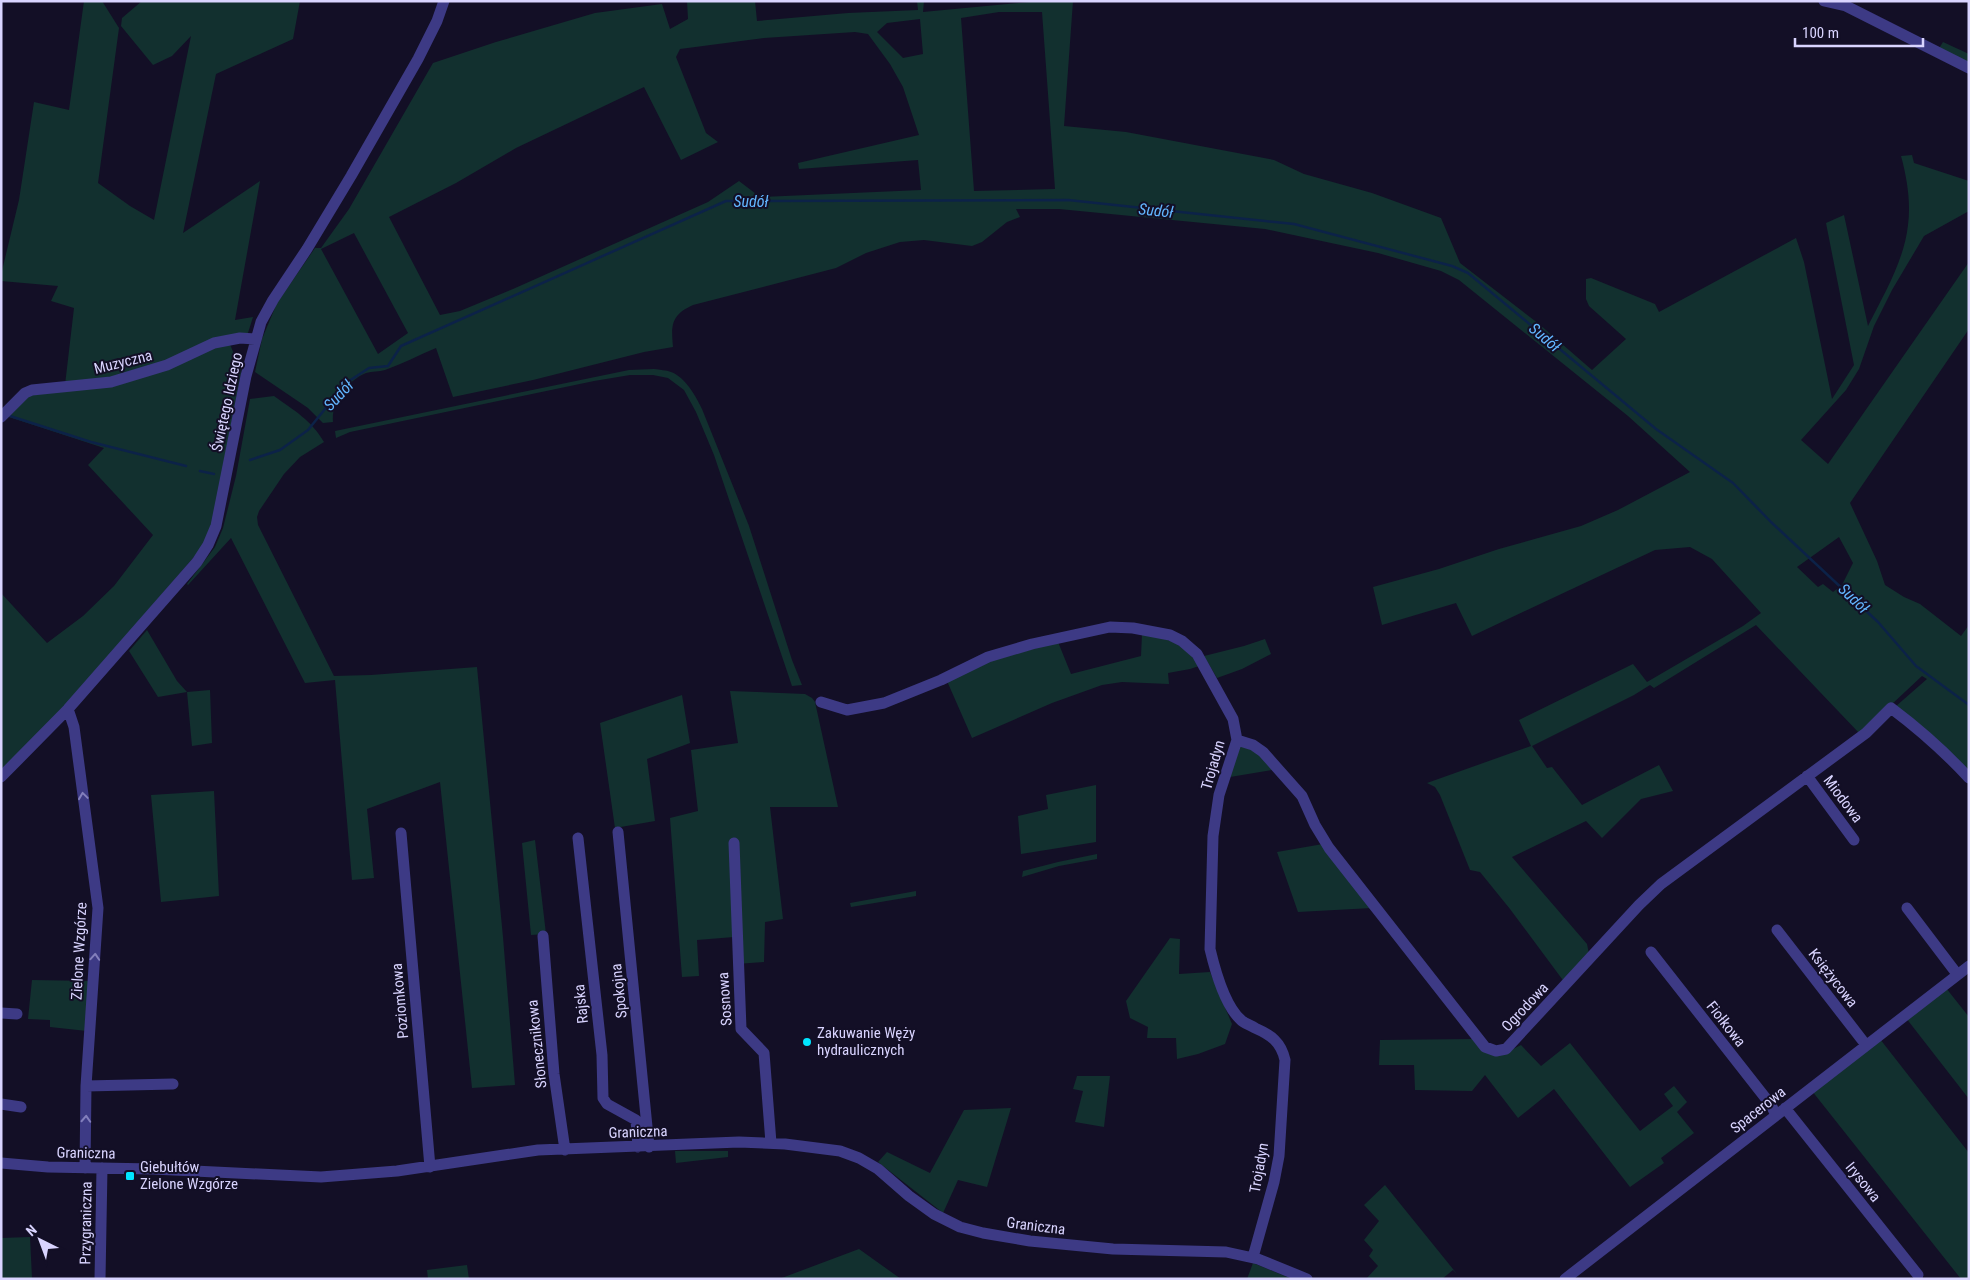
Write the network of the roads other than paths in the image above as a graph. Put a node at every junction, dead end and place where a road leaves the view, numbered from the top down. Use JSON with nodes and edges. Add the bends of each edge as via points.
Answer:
{"nodes":[{"id":1,"x":444,"y":1,"type":"edge"},
{"id":2,"x":1824,"y":1,"type":"edge"},
{"id":3,"x":1969,"y":68,"type":"edge"},
{"id":4,"x":255,"y":339,"type":"junction"},
{"id":5,"x":1,"y":417,"type":"edge"},
{"id":6,"x":821,"y":702,"type":"dead end"},
{"id":7,"x":68,"y":709,"type":"junction"},
{"id":8,"x":1237,"y":740,"type":"junction"},
{"id":9,"x":1807,"y":776,"type":"junction"},
{"id":10,"x":1,"y":777,"type":"edge"},
{"id":11,"x":1969,"y":778,"type":"edge"},
{"id":12,"x":618,"y":832,"type":"dead end"},
{"id":13,"x":401,"y":833,"type":"dead end"},
{"id":14,"x":578,"y":838,"type":"dead end"},
{"id":15,"x":1854,"y":840,"type":"dead end"},
{"id":16,"x":734,"y":843,"type":"dead end"},
{"id":17,"x":1907,"y":908,"type":"dead end"},
{"id":18,"x":1777,"y":930,"type":"dead end"},
{"id":19,"x":543,"y":936,"type":"dead end"},
{"id":20,"x":1651,"y":952,"type":"dead end"},
{"id":21,"x":1969,"y":966,"type":"edge"},
{"id":22,"x":1957,"y":974,"type":"junction"},
{"id":23,"x":1,"y":1013,"type":"edge"},
{"id":24,"x":17,"y":1014,"type":"dead end"},
{"id":25,"x":1866,"y":1045,"type":"junction"},
{"id":26,"x":173,"y":1084,"type":"dead end"},
{"id":27,"x":86,"y":1086,"type":"junction"},
{"id":28,"x":1,"y":1104,"type":"edge"},
{"id":29,"x":21,"y":1107,"type":"dead end"},
{"id":30,"x":1780,"y":1112,"type":"junction"},
{"id":31,"x":771,"y":1143,"type":"junction"},
{"id":32,"x":644,"y":1147,"type":"junction"},
{"id":33,"x":565,"y":1150,"type":"junction"},
{"id":34,"x":1,"y":1163,"type":"edge"},
{"id":35,"x":430,"y":1167,"type":"junction"},
{"id":36,"x":85,"y":1168,"type":"junction"},
{"id":37,"x":102,"y":1168,"type":"junction"},
{"id":38,"x":1253,"y":1257,"type":"junction"},
{"id":39,"x":1918,"y":1275,"type":"dead end"},
{"id":40,"x":100,"y":1279,"type":"edge"},
{"id":41,"x":1307,"y":1279,"type":"edge"},
{"id":42,"x":1565,"y":1279,"type":"edge"}],
"edges":[{"from":1,"to":4,"type":"street","name":"Świętego Idziego","via":[[438,21],[418,59],[341,192],[273,300]]},
{"from":2,"to":3,"type":"street","via":[[1840,4]]},
{"from":4,"to":5,"type":"street","name":"Muzyczna","via":[[214,343],[168,365],[111,382],[32,390]]},
{"from":4,"to":7,"type":"street","name":"Świętego Idziego","via":[[211,541],[197,562]]},
{"from":6,"to":8,"type":"street","name":"Trojadyn","via":[[847,710],[884,703],[988,657],[1110,627],[1133,628],[1170,635],[1192,650],[1233,719]]},
{"from":7,"to":10,"type":"street","name":"Świętego Idziego"},
{"from":27,"to":7,"type":"street","name":"Zielone Wzgórze","one_way":true,"via":[[98,908],[74,727]]},
{"from":8,"to":9,"type":"street","name":"Ogrodowa","via":[[1253,744],[1263,752],[1302,796],[1329,848],[1485,1047],[1496,1051],[1506,1049],[1661,884]]},
{"from":8,"to":38,"type":"street","name":"Trojadyn","via":[[1219,795],[1213,836],[1210,949],[1213,964],[1234,1012],[1243,1022],[1276,1040],[1285,1060],[1274,1182]]},
{"from":9,"to":11,"type":"street","name":"Ogrodowa","via":[[1866,732],[1891,708],[1920,730]]},
{"from":9,"to":15,"type":"street","name":"Miodowa"},
{"from":12,"to":32,"type":"street","name":"Spokojna"},
{"from":13,"to":35,"type":"street","name":"Poziomkowa"},
{"from":14,"to":32,"type":"street","name":"Rajska","via":[[602,1054],[603,1098],[607,1104],[636,1120]]},
{"from":16,"to":31,"type":"street","name":"Sosnowa","via":[[741,1029],[764,1053]]},
{"from":17,"to":22,"type":"street"},
{"from":18,"to":25,"type":"street","name":"Księżycowa"},
{"from":19,"to":33,"type":"street","name":"Słonecznikowa","via":[[554,1074]]},
{"from":20,"to":30,"type":"street","name":"Fiołkowa","via":[[1771,1105]]},
{"from":21,"to":22,"type":"street","name":"Spacerowa"},
{"from":22,"to":25,"type":"street","name":"Spacerowa"},
{"from":23,"to":24,"type":"street"},
{"from":25,"to":30,"type":"street","name":"Spacerowa"},
{"from":26,"to":27,"type":"street"},
{"from":36,"to":27,"type":"street","name":"Zielone Wzgórze","one_way":true},
{"from":28,"to":29,"type":"street"},
{"from":30,"to":39,"type":"street","name":"Irysowa"},
{"from":30,"to":42,"type":"street","name":"Spacerowa"},
{"from":31,"to":32,"type":"street","name":"Graniczna"},
{"from":31,"to":38,"type":"street","name":"Graniczna","via":[[830,1150],[859,1158],[878,1169],[934,1214],[983,1233],[1113,1249],[1220,1252]]},
{"from":32,"to":33,"type":"street","name":"Graniczna"},
{"from":33,"to":35,"type":"street","name":"Graniczna","via":[[530,1151]]},
{"from":34,"to":36,"type":"street","name":"Graniczna"},
{"from":35,"to":37,"type":"street","name":"Graniczna","via":[[321,1177]]},
{"from":36,"to":37,"type":"street","name":"Graniczna"},
{"from":37,"to":40,"type":"street","name":"Przygraniczna"},
{"from":38,"to":41,"type":"street","name":"Graniczna"}]}
